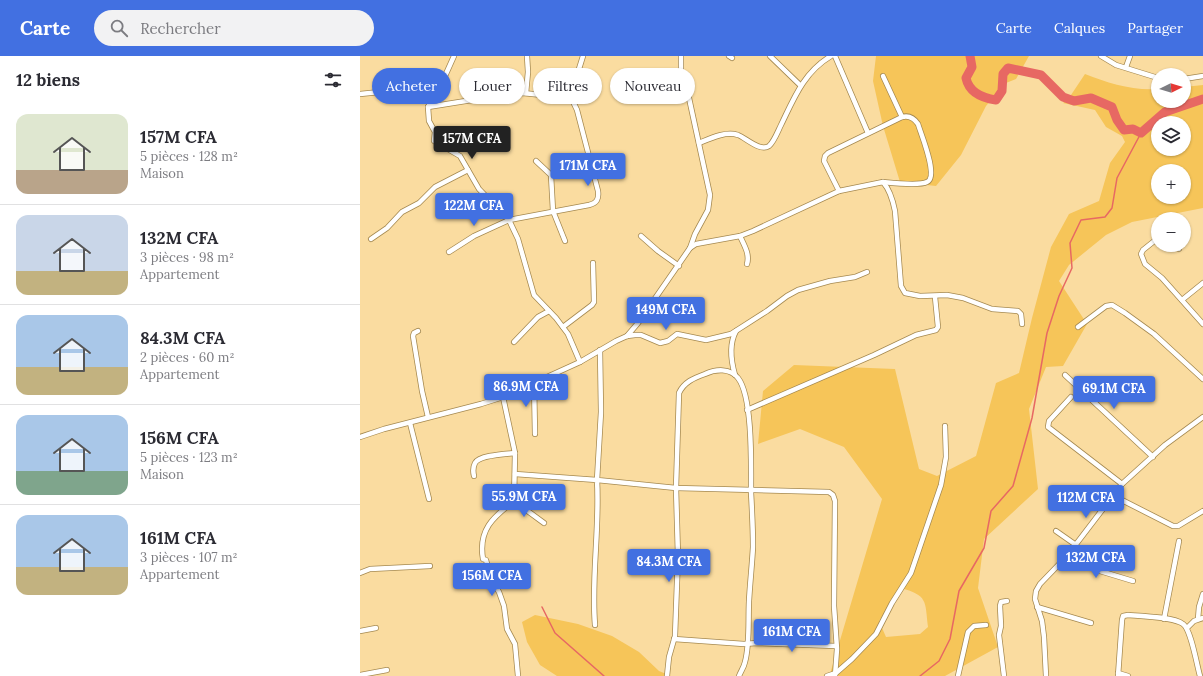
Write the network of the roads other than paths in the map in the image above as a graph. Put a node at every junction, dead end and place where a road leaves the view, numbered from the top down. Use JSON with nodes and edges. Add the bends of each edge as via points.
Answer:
{"nodes":[{"id":1,"x":454,"y":56,"type":"edge"},
{"id":2,"x":527,"y":56,"type":"edge"},
{"id":3,"x":583,"y":56,"type":"edge"},
{"id":4,"x":681,"y":56,"type":"edge"},
{"id":5,"x":770,"y":56,"type":"edge"},
{"id":6,"x":831,"y":56,"type":"edge"},
{"id":7,"x":835,"y":56,"type":"edge"},
{"id":8,"x":1101,"y":56,"type":"edge"},
{"id":9,"x":1130,"y":56,"type":"edge"},
{"id":10,"x":823,"y":58,"type":"edge"},
{"id":11,"x":1126,"y":67,"type":"junction"},
{"id":12,"x":449,"y":68,"type":"edge"},
{"id":13,"x":579,"y":68,"type":"edge"},
{"id":14,"x":883,"y":76,"type":"dead end"},
{"id":15,"x":1151,"y":76,"type":"edge"},
{"id":16,"x":1203,"y":76,"type":"edge"},
{"id":17,"x":1191,"y":78,"type":"edge"},
{"id":18,"x":800,"y":85,"type":"junction"},
{"id":19,"x":372,"y":93,"type":"edge"},
{"id":20,"x":526,"y":93,"type":"joint"},
{"id":21,"x":360,"y":94,"type":"edge"},
{"id":22,"x":533,"y":94,"type":"edge"},
{"id":23,"x":459,"y":102,"type":"edge"},
{"id":24,"x":430,"y":104,"type":"edge"},
{"id":25,"x":574,"y":104,"type":"edge"},
{"id":26,"x":428,"y":107,"type":"junction"},
{"id":27,"x":902,"y":117,"type":"junction"},
{"id":28,"x":868,"y":133,"type":"junction"},
{"id":29,"x":700,"y":142,"type":"junction"},
{"id":30,"x":536,"y":161,"type":"dead end"},
{"id":31,"x":468,"y":170,"type":"junction"},
{"id":32,"x":883,"y":182,"type":"junction"},
{"id":33,"x":839,"y":192,"type":"junction"},
{"id":34,"x":553,"y":212,"type":"junction"},
{"id":35,"x":509,"y":220,"type":"junction"},
{"id":36,"x":642,"y":236,"type":"dead end"},
{"id":37,"x":740,"y":236,"type":"junction"},
{"id":38,"x":371,"y":239,"type":"dead end"},
{"id":39,"x":565,"y":241,"type":"dead end"},
{"id":40,"x":1151,"y":244,"type":"edge"},
{"id":41,"x":690,"y":248,"type":"junction"},
{"id":42,"x":449,"y":252,"type":"dead end"},
{"id":43,"x":593,"y":263,"type":"dead end"},
{"id":44,"x":747,"y":264,"type":"dead end"},
{"id":45,"x":679,"y":266,"type":"junction"},
{"id":46,"x":867,"y":272,"type":"dead end"},
{"id":47,"x":1203,"y":283,"type":"edge"},
{"id":48,"x":935,"y":296,"type":"junction"},
{"id":49,"x":1182,"y":300,"type":"junction"},
{"id":50,"x":549,"y":311,"type":"junction"},
{"id":51,"x":1022,"y":324,"type":"dead end"},
{"id":52,"x":1203,"y":324,"type":"edge"},
{"id":53,"x":563,"y":327,"type":"junction"},
{"id":54,"x":1078,"y":327,"type":"dead end"},
{"id":55,"x":418,"y":331,"type":"dead end"},
{"id":56,"x":736,"y":331,"type":"junction"},
{"id":57,"x":627,"y":336,"type":"junction"},
{"id":58,"x":514,"y":342,"type":"dead end"},
{"id":59,"x":600,"y":350,"type":"junction"},
{"id":60,"x":580,"y":362,"type":"junction"},
{"id":61,"x":1065,"y":374,"type":"dead end"},
{"id":62,"x":736,"y":376,"type":"junction"},
{"id":63,"x":1203,"y":379,"type":"edge"},
{"id":64,"x":534,"y":382,"type":"junction"},
{"id":65,"x":1071,"y":396,"type":"dead end"},
{"id":66,"x":503,"y":397,"type":"junction"},
{"id":67,"x":747,"y":410,"type":"junction"},
{"id":68,"x":428,"y":417,"type":"junction"},
{"id":69,"x":1203,"y":417,"type":"edge"},
{"id":70,"x":410,"y":423,"type":"junction"},
{"id":71,"x":945,"y":426,"type":"dead end"},
{"id":72,"x":535,"y":434,"type":"dead end"},
{"id":73,"x":360,"y":437,"type":"edge"},
{"id":74,"x":515,"y":453,"type":"junction"},
{"id":75,"x":1153,"y":457,"type":"junction"},
{"id":76,"x":515,"y":474,"type":"junction"},
{"id":77,"x":474,"y":476,"type":"dead end"},
{"id":78,"x":596,"y":480,"type":"junction"},
{"id":79,"x":1122,"y":484,"type":"junction"},
{"id":80,"x":676,"y":488,"type":"junction"},
{"id":81,"x":751,"y":490,"type":"junction"},
{"id":82,"x":1114,"y":496,"type":"junction"},
{"id":83,"x":429,"y":499,"type":"dead end"},
{"id":84,"x":514,"y":501,"type":"junction"},
{"id":85,"x":1203,"y":511,"type":"edge"},
{"id":86,"x":544,"y":523,"type":"dead end"},
{"id":87,"x":1056,"y":531,"type":"dead end"},
{"id":88,"x":1179,"y":541,"type":"dead end"},
{"id":89,"x":1076,"y":545,"type":"junction"},
{"id":90,"x":1067,"y":556,"type":"junction"},
{"id":91,"x":430,"y":566,"type":"dead end"},
{"id":92,"x":360,"y":573,"type":"edge"},
{"id":93,"x":1132,"y":581,"type":"dead end"},
{"id":94,"x":1203,"y":594,"type":"edge"},
{"id":95,"x":1007,"y":601,"type":"dead end"},
{"id":96,"x":1037,"y":607,"type":"junction"},
{"id":97,"x":1164,"y":619,"type":"junction"},
{"id":98,"x":1201,"y":619,"type":"edge"},
{"id":99,"x":1091,"y":623,"type":"dead end"},
{"id":100,"x":595,"y":625,"type":"dead end"},
{"id":101,"x":986,"y":625,"type":"dead end"},
{"id":102,"x":376,"y":628,"type":"dead end"},
{"id":103,"x":1187,"y":628,"type":"junction"},
{"id":104,"x":360,"y":631,"type":"edge"},
{"id":105,"x":674,"y":639,"type":"junction"},
{"id":106,"x":748,"y":644,"type":"junction"},
{"id":107,"x":836,"y":646,"type":"junction"},
{"id":108,"x":387,"y":670,"type":"dead end"},
{"id":109,"x":360,"y":675,"type":"edge"},
{"id":110,"x":835,"y":675,"type":"edge"},
{"id":111,"x":1118,"y":675,"type":"edge"},
{"id":112,"x":518,"y":676,"type":"edge"},
{"id":113,"x":667,"y":676,"type":"edge"},
{"id":114,"x":739,"y":676,"type":"edge"},
{"id":115,"x":827,"y":676,"type":"edge"},
{"id":116,"x":958,"y":676,"type":"edge"},
{"id":117,"x":1004,"y":676,"type":"edge"},
{"id":118,"x":1046,"y":676,"type":"edge"},
{"id":119,"x":1128,"y":676,"type":"edge"},
{"id":120,"x":1200,"y":676,"type":"edge"}],
"edges":[{"from":1,"to":12,"type":"street"},
{"from":2,"to":20,"type":"street"},
{"from":3,"to":13,"type":"street"},
{"from":4,"to":29,"type":"street","via":[[681,80],[689,98]]},
{"from":5,"to":18,"type":"street"},
{"from":6,"to":10,"type":"street"},
{"from":7,"to":28,"type":"street"},
{"from":8,"to":11,"type":"street","via":[[1116,65]]},
{"from":9,"to":11,"type":"street"},
{"from":10,"to":18,"type":"street"},
{"from":11,"to":15,"type":"street"},
{"from":14,"to":27,"type":"street"},
{"from":16,"to":17,"type":"street"},
{"from":18,"to":29,"type":"street","via":[[768,147],[761,147],[734,134]]},
{"from":19,"to":21,"type":"street"},
{"from":20,"to":22,"type":"street"},
{"from":23,"to":26,"type":"street"},
{"from":24,"to":26,"type":"street"},
{"from":25,"to":34,"type":"street","via":[[598,191],[598,200],[595,204]]},
{"from":26,"to":31,"type":"street","via":[[429,121],[435,132],[434,141],[460,156]]},
{"from":27,"to":28,"type":"street"},
{"from":27,"to":32,"type":"street","via":[[912,117],[918,124],[932,174],[927,183]]},
{"from":28,"to":33,"type":"street","via":[[831,150],[825,156],[824,161]]},
{"from":29,"to":41,"type":"street","via":[[710,195],[708,210]]},
{"from":30,"to":34,"type":"street","via":[[551,175]]},
{"from":31,"to":35,"type":"street","via":[[479,189]]},
{"from":31,"to":38,"type":"street","via":[[435,187],[419,203],[402,212],[387,228]]},
{"from":32,"to":33,"type":"street"},
{"from":32,"to":48,"type":"street","via":[[893,200],[895,211],[901,286],[905,293]]},
{"from":33,"to":37,"type":"street"},
{"from":34,"to":35,"type":"street"},
{"from":34,"to":39,"type":"street"},
{"from":35,"to":42,"type":"street","via":[[474,236]]},
{"from":35,"to":50,"type":"street","via":[[518,239],[534,295]]},
{"from":36,"to":45,"type":"street"},
{"from":37,"to":41,"type":"street","via":[[696,244]]},
{"from":37,"to":44,"type":"street","via":[[747,252]]},
{"from":40,"to":49,"type":"street","via":[[1140,254],[1141,257]]},
{"from":41,"to":45,"type":"street"},
{"from":43,"to":53,"type":"street","via":[[594,302]]},
{"from":45,"to":57,"type":"street"},
{"from":46,"to":56,"type":"street","via":[[798,290]]},
{"from":47,"to":49,"type":"street"},
{"from":48,"to":51,"type":"street","via":[[947,295],[992,308],[1018,311]]},
{"from":48,"to":67,"type":"street","via":[[938,327],[936,330],[916,335]]},
{"from":49,"to":52,"type":"street"},
{"from":50,"to":53,"type":"street"},
{"from":50,"to":58,"type":"street","via":[[538,317]]},
{"from":53,"to":60,"type":"street"},
{"from":54,"to":63,"type":"street","via":[[1106,306],[1112,306],[1154,334]]},
{"from":55,"to":68,"type":"street","via":[[413,336]]},
{"from":56,"to":57,"type":"street","via":[[706,340],[677,334],[660,343],[641,335]]},
{"from":56,"to":62,"type":"street","via":[[732,338],[732,361]]},
{"from":57,"to":59,"type":"street"},
{"from":59,"to":60,"type":"street"},
{"from":59,"to":78,"type":"street","via":[[601,412]]},
{"from":60,"to":64,"type":"street"},
{"from":61,"to":75,"type":"street"},
{"from":62,"to":67,"type":"street","via":[[742,384]]},
{"from":62,"to":80,"type":"street","via":[[730,371],[721,370],[706,373],[682,386],[679,393]]},
{"from":64,"to":66,"type":"street"},
{"from":64,"to":72,"type":"street"},
{"from":65,"to":79,"type":"street","via":[[1049,421],[1048,427]]},
{"from":66,"to":68,"type":"street"},
{"from":66,"to":74,"type":"street"},
{"from":67,"to":81,"type":"street"},
{"from":68,"to":70,"type":"street"},
{"from":69,"to":75,"type":"street"},
{"from":70,"to":73,"type":"street"},
{"from":70,"to":83,"type":"street"},
{"from":71,"to":110,"type":"street","via":[[946,457],[941,485],[911,573],[876,634]]},
{"from":74,"to":76,"type":"street"},
{"from":74,"to":77,"type":"street","via":[[488,456],[477,461],[474,464]]},
{"from":75,"to":79,"type":"street"},
{"from":76,"to":78,"type":"street"},
{"from":76,"to":84,"type":"street"},
{"from":78,"to":80,"type":"street"},
{"from":78,"to":100,"type":"street","via":[[597,527],[593,596]]},
{"from":79,"to":82,"type":"street"},
{"from":80,"to":81,"type":"street"},
{"from":80,"to":105,"type":"street","via":[[678,556]]},
{"from":81,"to":106,"type":"street","via":[[753,547]]},
{"from":81,"to":107,"type":"street","via":[[829,492],[833,495]]},
{"from":82,"to":85,"type":"street","via":[[1173,526],[1178,526]]},
{"from":82,"to":89,"type":"street"},
{"from":84,"to":86,"type":"street"},
{"from":84,"to":112,"type":"street","via":[[499,512],[485,530],[482,537],[482,553],[504,606],[507,629],[515,644]]},
{"from":87,"to":89,"type":"street"},
{"from":88,"to":97,"type":"street"},
{"from":89,"to":90,"type":"street"},
{"from":90,"to":93,"type":"street","via":[[1100,571]]},
{"from":90,"to":96,"type":"street","via":[[1040,584],[1035,599]]},
{"from":91,"to":92,"type":"street","via":[[370,569]]},
{"from":94,"to":98,"type":"street","via":[[1199,608]]},
{"from":95,"to":117,"type":"street","via":[[1001,602],[1000,606],[999,635]]},
{"from":96,"to":99,"type":"street"},
{"from":96,"to":118,"type":"street","via":[[1042,621]]},
{"from":97,"to":103,"type":"street","via":[[1183,623]]},
{"from":97,"to":111,"type":"street","via":[[1123,616]]},
{"from":98,"to":103,"type":"street","via":[[1194,621]]},
{"from":101,"to":116,"type":"street","via":[[974,626],[968,632]]},
{"from":102,"to":104,"type":"street"},
{"from":103,"to":120,"type":"street"},
{"from":105,"to":106,"type":"street"},
{"from":105,"to":113,"type":"street"},
{"from":106,"to":107,"type":"street"},
{"from":106,"to":114,"type":"street","via":[[745,663]]},
{"from":107,"to":110,"type":"street"},
{"from":108,"to":109,"type":"street"},
{"from":110,"to":115,"type":"street"},
{"from":111,"to":119,"type":"street"}]}
